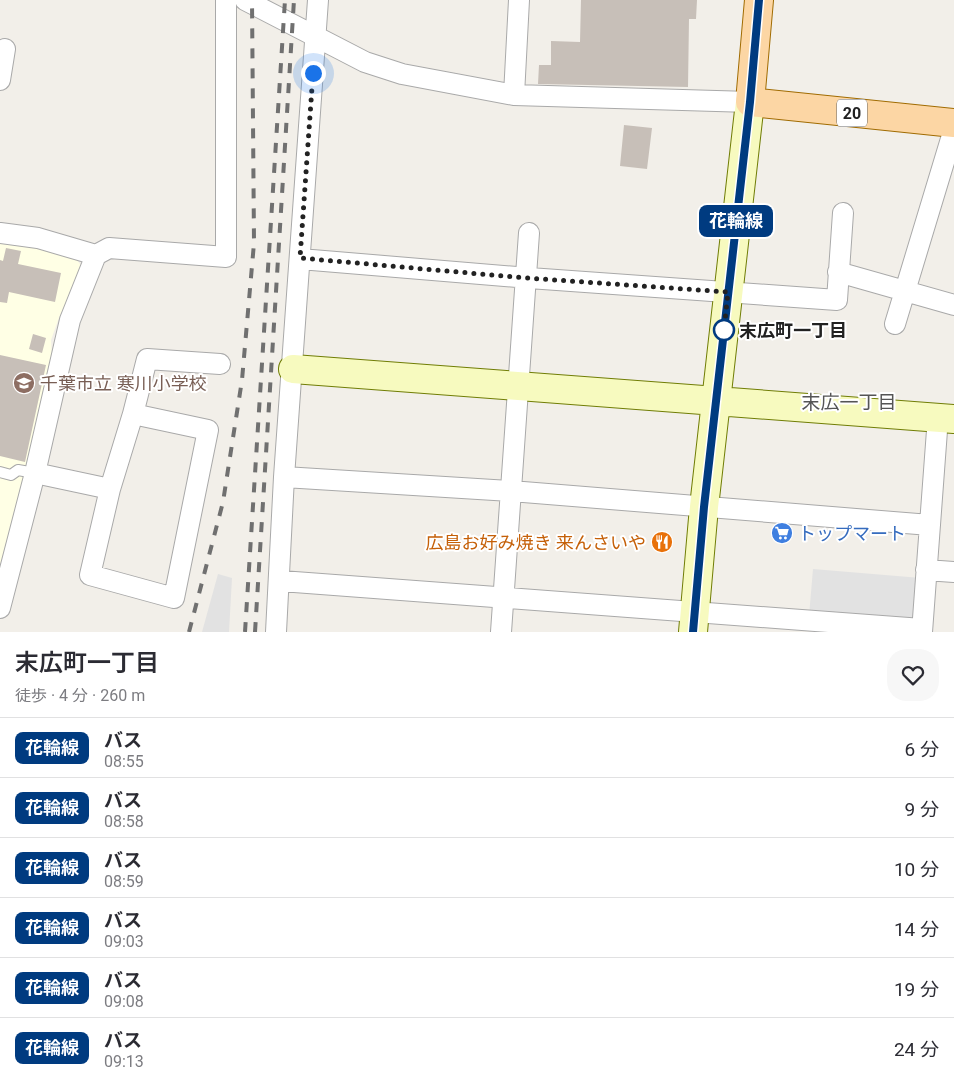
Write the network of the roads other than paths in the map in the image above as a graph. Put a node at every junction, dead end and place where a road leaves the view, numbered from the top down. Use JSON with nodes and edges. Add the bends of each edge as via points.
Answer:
{"nodes":[{"id":1,"x":226,"y":0,"type":"edge"},
{"id":2,"x":245,"y":0,"type":"edge"},
{"id":3,"x":318,"y":0,"type":"edge"},
{"id":4,"x":519,"y":0,"type":"edge"},
{"id":5,"x":759,"y":0,"type":"edge"},
{"id":6,"x":316,"y":36,"type":"junction"},
{"id":7,"x":5,"y":49,"type":"dead end"},
{"id":8,"x":0,"y":80,"type":"edge"},
{"id":9,"x":514,"y":94,"type":"junction"},
{"id":10,"x":750,"y":102,"type":"junction"},
{"id":11,"x":954,"y":124,"type":"edge"},
{"id":12,"x":954,"y":129,"type":"edge"},
{"id":13,"x":843,"y":213,"type":"dead end"},
{"id":14,"x":0,"y":233,"type":"edge"},
{"id":15,"x":529,"y":233,"type":"dead end"},
{"id":16,"x":96,"y":255,"type":"junction"},
{"id":17,"x":300,"y":258,"type":"junction"},
{"id":18,"x":838,"y":272,"type":"junction"},
{"id":19,"x":526,"y":278,"type":"junction"},
{"id":20,"x":905,"y":291,"type":"junction"},
{"id":21,"x":728,"y":292,"type":"junction"},
{"id":22,"x":954,"y":305,"type":"edge"},
{"id":23,"x":895,"y":324,"type":"dead end"},
{"id":24,"x":220,"y":364,"type":"dead end"},
{"id":25,"x":293,"y":369,"type":"junction"},
{"id":26,"x":518,"y":386,"type":"junction"},
{"id":27,"x":717,"y":401,"type":"junction"},
{"id":28,"x":133,"y":414,"type":"junction"},
{"id":29,"x":946,"y":418,"type":"edge"},
{"id":30,"x":0,"y":472,"type":"edge"},
{"id":31,"x":35,"y":473,"type":"junction"},
{"id":32,"x":284,"y":477,"type":"junction"},
{"id":33,"x":110,"y":489,"type":"junction"},
{"id":34,"x":510,"y":491,"type":"junction"},
{"id":35,"x":704,"y":507,"type":"junction"},
{"id":36,"x":930,"y":525,"type":"junction"},
{"id":37,"x":926,"y":570,"type":"junction"},
{"id":38,"x":954,"y":572,"type":"edge"},
{"id":39,"x":280,"y":582,"type":"junction"},
{"id":40,"x":502,"y":597,"type":"junction"},
{"id":41,"x":0,"y":608,"type":"edge"},
{"id":42,"x":694,"y":622,"type":"edge"},
{"id":43,"x":922,"y":630,"type":"edge"},
{"id":44,"x":276,"y":632,"type":"edge"},
{"id":45,"x":501,"y":632,"type":"edge"}],
"edges":[{"from":1,"to":16,"type":"street","via":[[226,257],[108,248]]},
{"from":2,"to":6,"type":"street"},
{"from":3,"to":6,"type":"street"},
{"from":4,"to":9,"type":"street"},
{"from":5,"to":10,"type":"main road"},
{"from":6,"to":9,"type":"street","via":[[365,62],[402,74]]},
{"from":6,"to":17,"type":"street"},
{"from":7,"to":8,"type":"street"},
{"from":9,"to":10,"type":"street"},
{"from":10,"to":11,"type":"main road","number":"20"},
{"from":10,"to":21,"type":"street"},
{"from":12,"to":20,"type":"street"},
{"from":13,"to":18,"type":"street"},
{"from":14,"to":16,"type":"street","via":[[38,238]]},
{"from":15,"to":19,"type":"street"},
{"from":16,"to":31,"type":"street","via":[[70,320]]},
{"from":17,"to":19,"type":"street"},
{"from":17,"to":25,"type":"street"},
{"from":18,"to":20,"type":"street"},
{"from":18,"to":21,"type":"street","via":[[837,300]]},
{"from":19,"to":21,"type":"street"},
{"from":19,"to":26,"type":"street"},
{"from":20,"to":22,"type":"street"},
{"from":20,"to":23,"type":"street"},
{"from":21,"to":27,"type":"street"},
{"from":24,"to":28,"type":"street","via":[[147,359]]},
{"from":25,"to":26,"type":"street"},
{"from":25,"to":32,"type":"street"},
{"from":26,"to":27,"type":"street"},
{"from":26,"to":34,"type":"street"},
{"from":27,"to":29,"type":"street"},
{"from":27,"to":35,"type":"street"},
{"from":28,"to":33,"type":"street"},
{"from":28,"to":33,"type":"street","via":[[208,430],[174,598],[90,575]]},
{"from":29,"to":36,"type":"street"},
{"from":30,"to":31,"type":"lane","via":[[11,474],[18,470]]},
{"from":31,"to":33,"type":"street"},
{"from":31,"to":41,"type":"street"},
{"from":32,"to":34,"type":"street"},
{"from":32,"to":39,"type":"street"},
{"from":34,"to":35,"type":"street"},
{"from":34,"to":40,"type":"street"},
{"from":35,"to":36,"type":"street"},
{"from":35,"to":42,"type":"street"},
{"from":36,"to":37,"type":"street"},
{"from":37,"to":38,"type":"street"},
{"from":37,"to":43,"type":"street"},
{"from":39,"to":40,"type":"street"},
{"from":39,"to":44,"type":"street"},
{"from":40,"to":42,"type":"street"},
{"from":40,"to":45,"type":"street"},
{"from":42,"to":43,"type":"street"}]}
